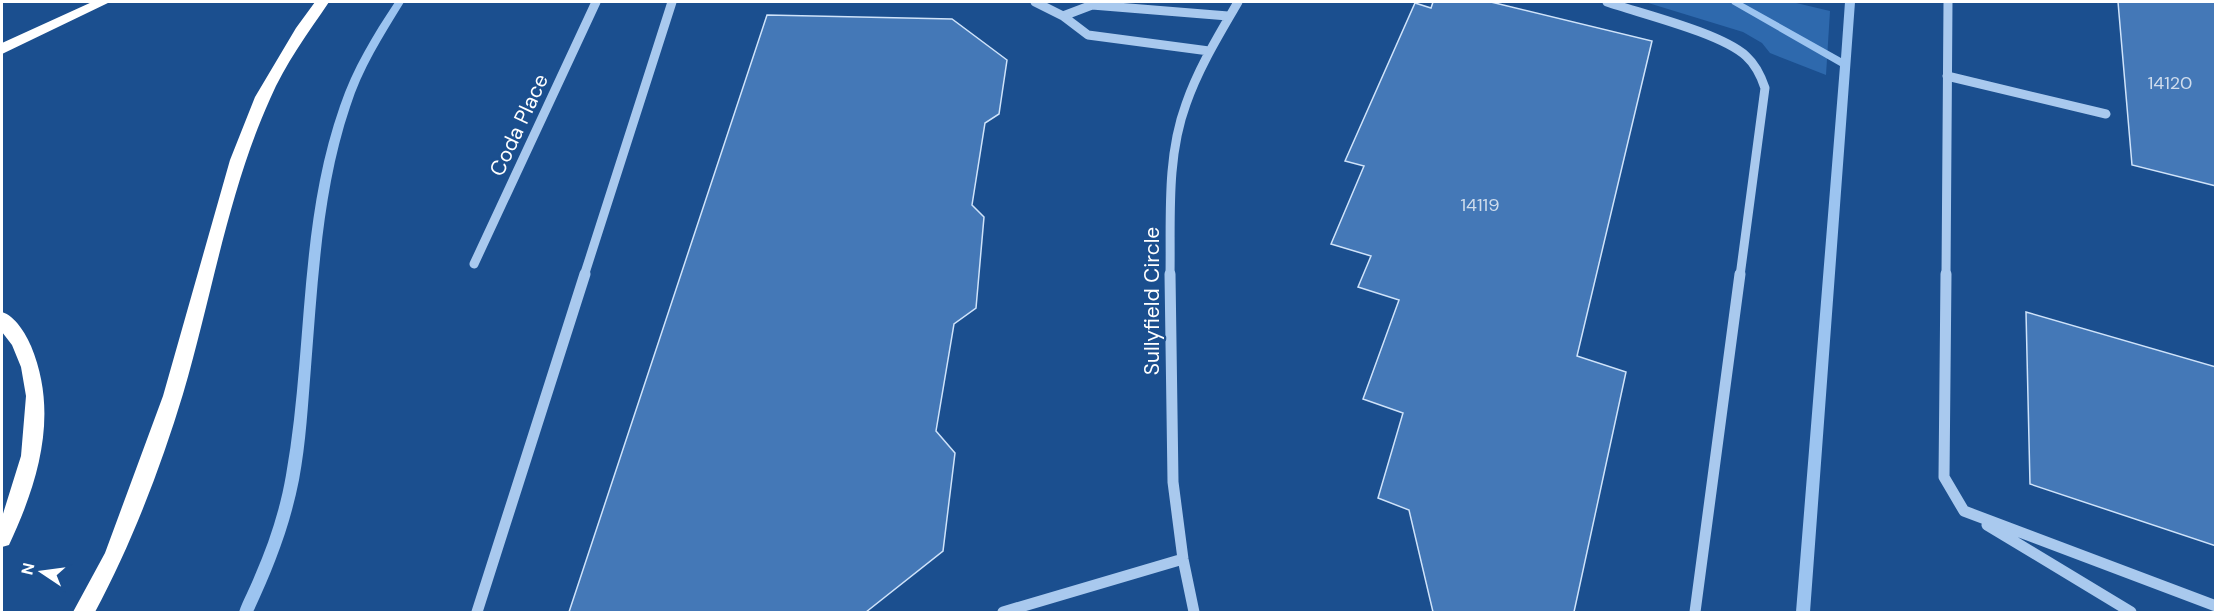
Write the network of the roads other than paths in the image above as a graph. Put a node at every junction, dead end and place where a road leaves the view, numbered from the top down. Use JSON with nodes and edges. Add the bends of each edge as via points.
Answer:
{"nodes":[{"id":1,"x":103,"y":2,"type":"edge"},
{"id":2,"x":322,"y":2,"type":"edge"},
{"id":3,"x":596,"y":2,"type":"edge"},
{"id":4,"x":672,"y":2,"type":"edge"},
{"id":5,"x":1035,"y":2,"type":"edge"},
{"id":6,"x":1238,"y":2,"type":"edge"},
{"id":7,"x":1607,"y":2,"type":"edge"},
{"id":8,"x":1948,"y":2,"type":"edge"},
{"id":9,"x":1063,"y":16,"type":"junction"},
{"id":10,"x":1228,"y":16,"type":"junction"},
{"id":11,"x":2,"y":49,"type":"edge"},
{"id":12,"x":1209,"y":51,"type":"junction"},
{"id":13,"x":1947,"y":76,"type":"junction"},
{"id":14,"x":2106,"y":114,"type":"dead end"},
{"id":15,"x":474,"y":264,"type":"dead end"},
{"id":16,"x":2,"y":319,"type":"edge"},
{"id":17,"x":1964,"y":511,"type":"junction"},
{"id":18,"x":2,"y":538,"type":"edge"},
{"id":19,"x":1183,"y":560,"type":"junction"},
{"id":20,"x":2216,"y":606,"type":"edge"},
{"id":21,"x":84,"y":612,"type":"edge"},
{"id":22,"x":477,"y":612,"type":"edge"},
{"id":23,"x":1003,"y":612,"type":"edge"},
{"id":24,"x":1194,"y":612,"type":"edge"},
{"id":25,"x":1695,"y":612,"type":"edge"},
{"id":26,"x":2131,"y":612,"type":"edge"}],
"edges":[{"from":1,"to":11,"type":"highway"},
{"from":2,"to":21,"type":"highway","via":[[263,97],[238,160],[173,396],[114,556]]},
{"from":3,"to":15,"type":"street","name":"Coda Place"},
{"from":4,"to":22,"type":"street"},
{"from":5,"to":9,"type":"street"},
{"from":6,"to":10,"type":"street","name":"Sullyfield Circle"},
{"from":7,"to":25,"type":"street","via":[[1741,50],[1755,62],[1765,88]]},
{"from":8,"to":13,"type":"street"},
{"from":9,"to":10,"type":"street","via":[[1092,5]]},
{"from":9,"to":12,"type":"street","via":[[1088,35]]},
{"from":10,"to":12,"type":"street","name":"Sullyfield Circle"},
{"from":12,"to":19,"type":"street","name":"Sullyfield Circle","via":[[1185,106],[1172,169],[1173,482]]},
{"from":13,"to":14,"type":"street"},
{"from":13,"to":17,"type":"street","via":[[1944,477]]},
{"from":16,"to":18,"type":"highway","via":[[23,350],[36,385],[36,426],[25,477]]},
{"from":17,"to":20,"type":"street"},
{"from":17,"to":26,"type":"street"},
{"from":19,"to":23,"type":"street"},
{"from":19,"to":24,"type":"street","name":"Sullyfield Circle"}]}
